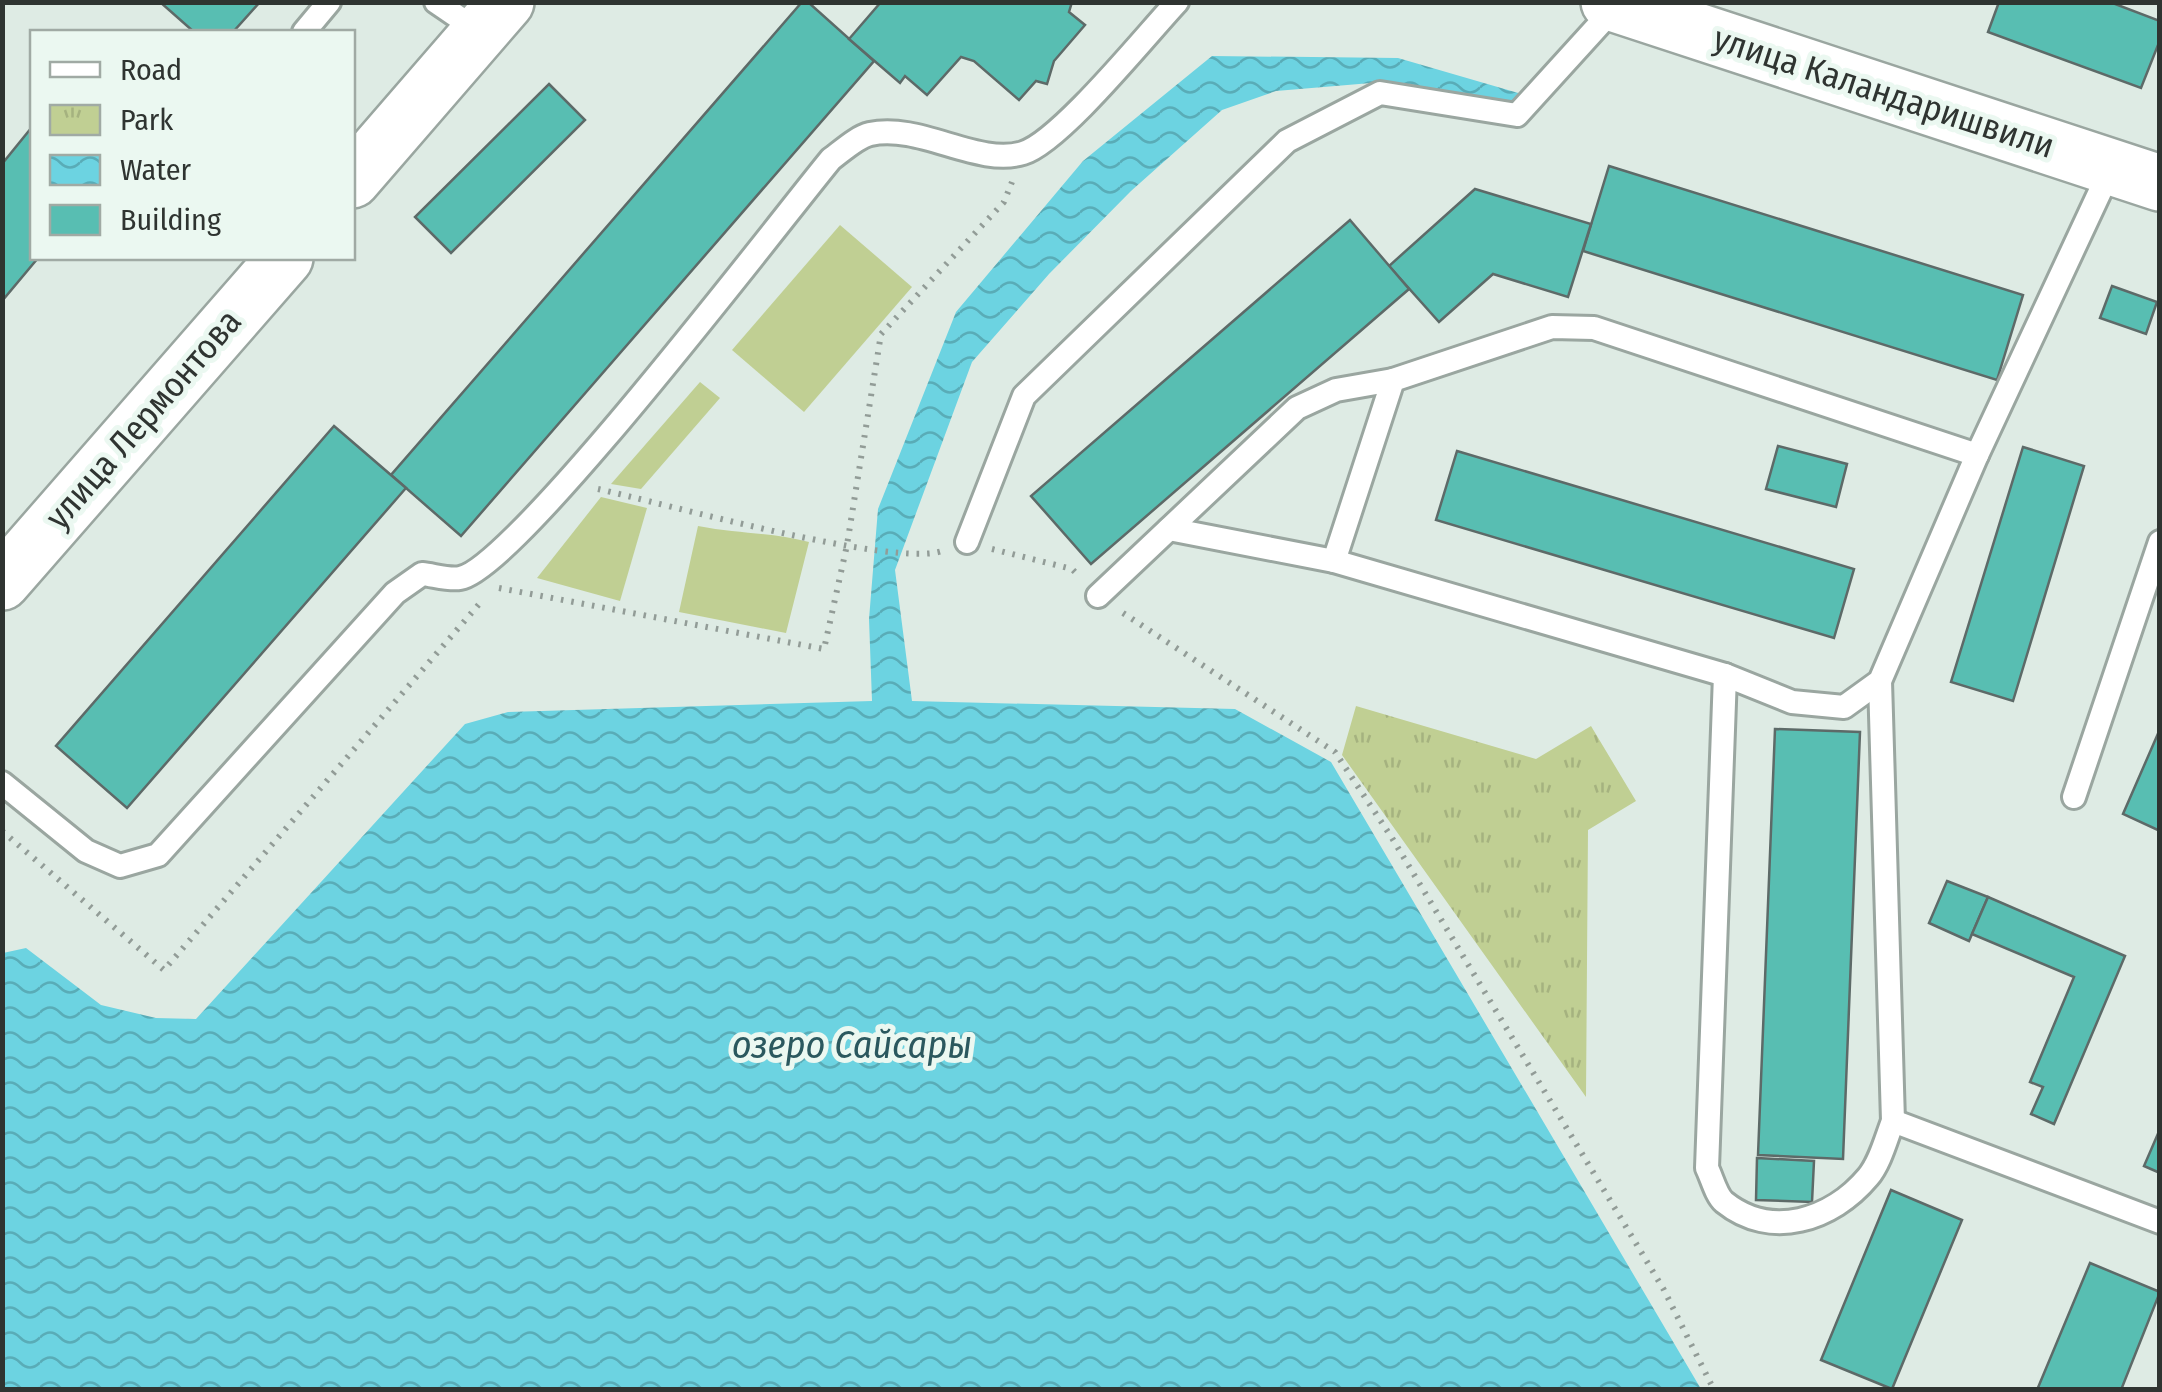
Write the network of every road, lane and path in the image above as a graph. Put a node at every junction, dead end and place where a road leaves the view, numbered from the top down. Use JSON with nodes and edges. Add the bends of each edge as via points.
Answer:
{"nodes":[{"id":1,"x":329,"y":2,"type":"edge"},
{"id":2,"x":436,"y":2,"type":"edge"},
{"id":3,"x":1177,"y":2,"type":"edge"},
{"id":4,"x":1613,"y":4,"type":"edge"},
{"id":5,"x":493,"y":18,"type":"edge"},
{"id":6,"x":306,"y":30,"type":"edge"},
{"id":7,"x":1024,"y":153,"type":"junction"},
{"id":8,"x":2136,"y":175,"type":"edge"},
{"id":9,"x":355,"y":177,"type":"edge"},
{"id":10,"x":282,"y":260,"type":"edge"},
{"id":11,"x":1393,"y":380,"type":"junction"},
{"id":12,"x":1977,"y":455,"type":"junction"},
{"id":13,"x":568,"y":482,"type":"junction"},
{"id":14,"x":1169,"y":529,"type":"junction"},
{"id":15,"x":968,"y":542,"type":"junction"},
{"id":16,"x":2160,"y":542,"type":"edge"},
{"id":17,"x":847,"y":545,"type":"junction"},
{"id":18,"x":1334,"y":561,"type":"junction"},
{"id":19,"x":2,"y":582,"type":"edge"},
{"id":20,"x":494,"y":587,"type":"dead end"},
{"id":21,"x":1098,"y":596,"type":"junction"},
{"id":22,"x":481,"y":602,"type":"dead end"},
{"id":23,"x":1725,"y":674,"type":"junction"},
{"id":24,"x":1880,"y":681,"type":"junction"},
{"id":25,"x":2,"y":783,"type":"edge"},
{"id":26,"x":2074,"y":797,"type":"dead end"},
{"id":27,"x":2,"y":831,"type":"edge"},
{"id":28,"x":1894,"y":1121,"type":"junction"},
{"id":29,"x":2160,"y":1222,"type":"edge"},
{"id":30,"x":1714,"y":1390,"type":"edge"}],
"edges":[{"from":1,"to":6,"type":"lane"},
{"from":2,"to":5,"type":"lane"},
{"from":3,"to":7,"type":"lane","via":[[1056,131]]},
{"from":4,"to":8,"type":"main road","name":"улица Каландаришвили"},
{"from":4,"to":15,"type":"lane","via":[[1516,115],[1380,93],[1287,140],[1024,396]]},
{"from":5,"to":9,"type":"main road"},
{"from":7,"to":13,"type":"lane","via":[[998,155],[914,134],[868,134],[831,159]]},
{"from":7,"to":17,"type":"path","via":[[1004,202],[882,334]]},
{"from":8,"to":12,"type":"lane"},
{"from":10,"to":19,"type":"main road","name":"улица Лермонтова"},
{"from":11,"to":12,"type":"lane","via":[[1552,327],[1594,328]]},
{"from":11,"to":14,"type":"lane","via":[[1336,390],[1297,408]]},
{"from":11,"to":18,"type":"lane"},
{"from":12,"to":24,"type":"lane"},
{"from":13,"to":17,"type":"path"},
{"from":13,"to":25,"type":"lane","via":[[500,555],[461,578],[422,574],[395,593],[158,856],[120,866],[86,851]]},
{"from":14,"to":18,"type":"lane"},
{"from":14,"to":21,"type":"lane"},
{"from":15,"to":17,"type":"path","via":[[924,558]]},
{"from":15,"to":21,"type":"path","via":[[1072,569]]},
{"from":16,"to":26,"type":"lane"},
{"from":17,"to":20,"type":"path","via":[[824,649]]},
{"from":18,"to":23,"type":"lane"},
{"from":21,"to":30,"type":"path","via":[[1335,752],[1664,1290]]},
{"from":22,"to":27,"type":"path","via":[[164,970]]},
{"from":23,"to":24,"type":"lane","via":[[1792,702],[1844,707]]},
{"from":23,"to":28,"type":"lane","via":[[1707,1168],[1721,1201],[1760,1222],[1808,1221],[1839,1205],[1870,1175]]},
{"from":24,"to":28,"type":"lane"},
{"from":28,"to":29,"type":"lane"}]}
